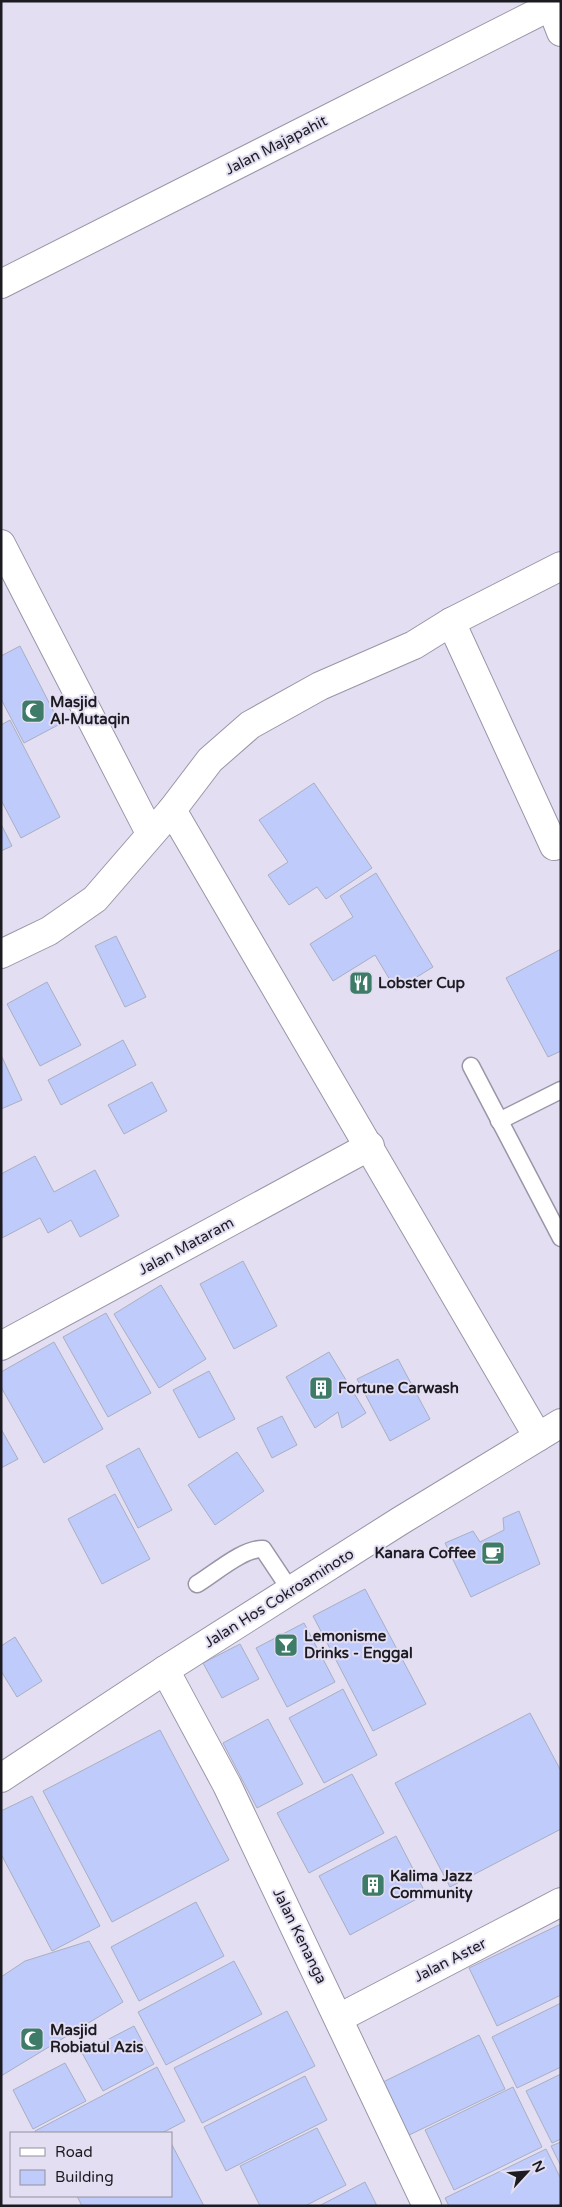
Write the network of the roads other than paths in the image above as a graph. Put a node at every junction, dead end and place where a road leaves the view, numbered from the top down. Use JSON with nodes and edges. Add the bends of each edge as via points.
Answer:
{"nodes":[{"id":1,"x":550,"y":3,"type":"edge"},
{"id":2,"x":561,"y":32,"type":"edge"},
{"id":3,"x":1,"y":284,"type":"edge"},
{"id":4,"x":1,"y":544,"type":"edge"},
{"id":5,"x":561,"y":566,"type":"edge"},
{"id":6,"x":451,"y":622,"type":"junction"},
{"id":7,"x":172,"y":810,"type":"junction"},
{"id":8,"x":150,"y":833,"type":"junction"},
{"id":9,"x":554,"y":846,"type":"dead end"},
{"id":10,"x":1,"y":954,"type":"edge"},
{"id":11,"x":471,"y":1066,"type":"dead end"},
{"id":12,"x":561,"y":1090,"type":"edge"},
{"id":13,"x":499,"y":1121,"type":"junction"},
{"id":14,"x":370,"y":1146,"type":"junction"},
{"id":15,"x":561,"y":1238,"type":"edge"},
{"id":16,"x":1,"y":1346,"type":"edge"},
{"id":17,"x":561,"y":1423,"type":"edge"},
{"id":18,"x":538,"y":1437,"type":"junction"},
{"id":19,"x":197,"y":1584,"type":"dead end"},
{"id":20,"x":291,"y":1591,"type":"junction"},
{"id":21,"x":165,"y":1670,"type":"junction"},
{"id":22,"x":1,"y":1778,"type":"edge"},
{"id":23,"x":561,"y":1902,"type":"edge"},
{"id":24,"x":339,"y":2018,"type":"junction"},
{"id":25,"x":427,"y":2206,"type":"edge"}],
"edges":[{"from":1,"to":2,"type":"street"},
{"from":1,"to":3,"type":"street","name":"Jalan Majapahit"},
{"from":4,"to":8,"type":"street"},
{"from":5,"to":6,"type":"street"},
{"from":6,"to":7,"type":"street","via":[[414,645],[320,686],[250,725],[210,760]]},
{"from":6,"to":9,"type":"street"},
{"from":7,"to":8,"type":"street"},
{"from":7,"to":14,"type":"street"},
{"from":8,"to":10,"type":"street","via":[[95,899],[49,931]]},
{"from":11,"to":13,"type":"lane"},
{"from":12,"to":13,"type":"lane"},
{"from":13,"to":15,"type":"lane"},
{"from":14,"to":16,"type":"street","name":"Jalan Mataram"},
{"from":14,"to":18,"type":"street"},
{"from":17,"to":18,"type":"street","name":"Jalan Hos Cokroaminoto"},
{"from":18,"to":20,"type":"street","name":"Jalan Hos Cokroaminoto"},
{"from":19,"to":20,"type":"lane","via":[[246,1553],[263,1549]]},
{"from":20,"to":21,"type":"street","name":"Jalan Hos Cokroaminoto"},
{"from":21,"to":22,"type":"street","name":"Jalan Hos Cokroaminoto"},
{"from":21,"to":24,"type":"street","name":"Jalan Kenanga","via":[[227,1785]]},
{"from":23,"to":24,"type":"street","name":"Jalan Aster"},
{"from":24,"to":25,"type":"street","name":"Jalan Kenanga"}]}
